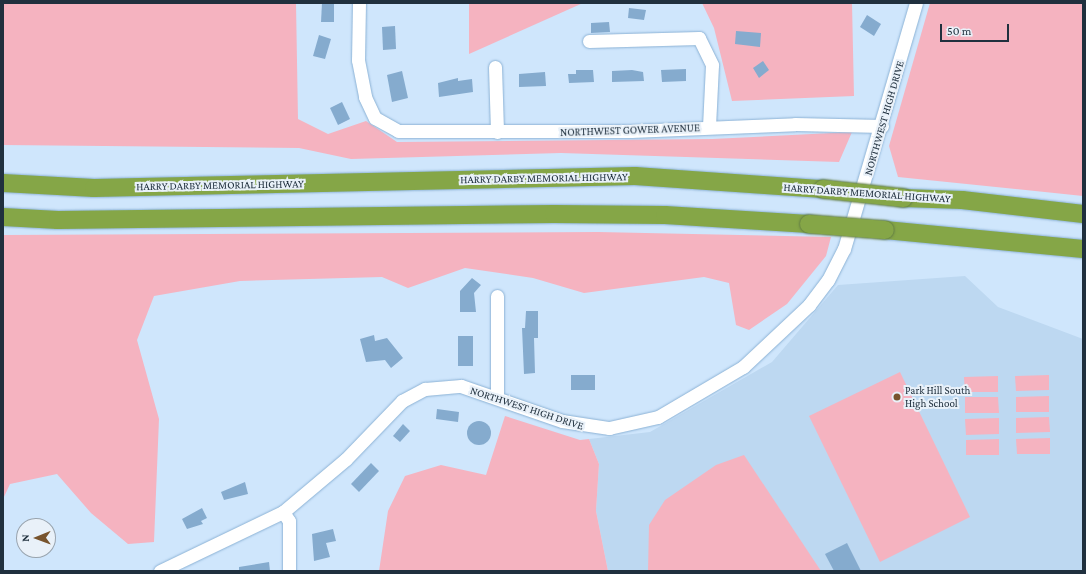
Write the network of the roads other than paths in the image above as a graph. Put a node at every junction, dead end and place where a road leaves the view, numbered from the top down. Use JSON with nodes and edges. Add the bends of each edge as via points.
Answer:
{"nodes":[{"id":1,"x":359,"y":3,"type":"edge"},
{"id":2,"x":916,"y":3,"type":"edge"},
{"id":3,"x":589,"y":42,"type":"dead end"},
{"id":4,"x":495,"y":67,"type":"dead end"},
{"id":5,"x":882,"y":126,"type":"junction"},
{"id":6,"x":709,"y":127,"type":"junction"},
{"id":7,"x":496,"y":132,"type":"junction"},
{"id":8,"x":3,"y":183,"type":"edge"},
{"id":9,"x":1083,"y":214,"type":"edge"},
{"id":10,"x":3,"y":217,"type":"edge"},
{"id":11,"x":1083,"y":249,"type":"edge"},
{"id":12,"x":497,"y":296,"type":"dead end"},
{"id":13,"x":497,"y":397,"type":"junction"},
{"id":14,"x":283,"y":512,"type":"junction"},
{"id":15,"x":160,"y":571,"type":"edge"},
{"id":16,"x":289,"y":571,"type":"edge"}],
"edges":[{"from":1,"to":7,"type":"street","name":"NORTHWEST GOWER AVENUE","via":[[360,79],[368,107],[380,122],[405,132]]},
{"from":2,"to":5,"type":"street","name":"NORTHWEST HIGH DRIVE"},
{"from":3,"to":6,"type":"street","via":[[699,38],[712,65]]},
{"from":4,"to":7,"type":"street"},
{"from":5,"to":6,"type":"street","name":"NORTHWEST GOWER AVENUE"},
{"from":5,"to":13,"type":"street","name":"NORTHWEST HIGH DRIVE","via":[[857,211],[828,280],[784,331],[743,366],[658,417],[609,428],[562,421]]},
{"from":6,"to":7,"type":"street","name":"NORTHWEST GOWER AVENUE"},
{"from":8,"to":9,"type":"highway","name":"HARRY DARBY MEMORIAL HIGHWAY","bridge":true,"via":[[94,188],[635,176],[823,189],[903,198],[962,200]]},
{"from":10,"to":11,"type":"highway","bridge":true,"via":[[58,220],[665,215],[885,230]]},
{"from":12,"to":13,"type":"street"},
{"from":13,"to":14,"type":"street","name":"NORTHWEST HIGH DRIVE","via":[[447,386],[412,394],[346,459]]},
{"from":14,"to":15,"type":"street","name":"NORTHWEST HIGH DRIVE"},
{"from":14,"to":16,"type":"street","via":[[289,521]]}]}
